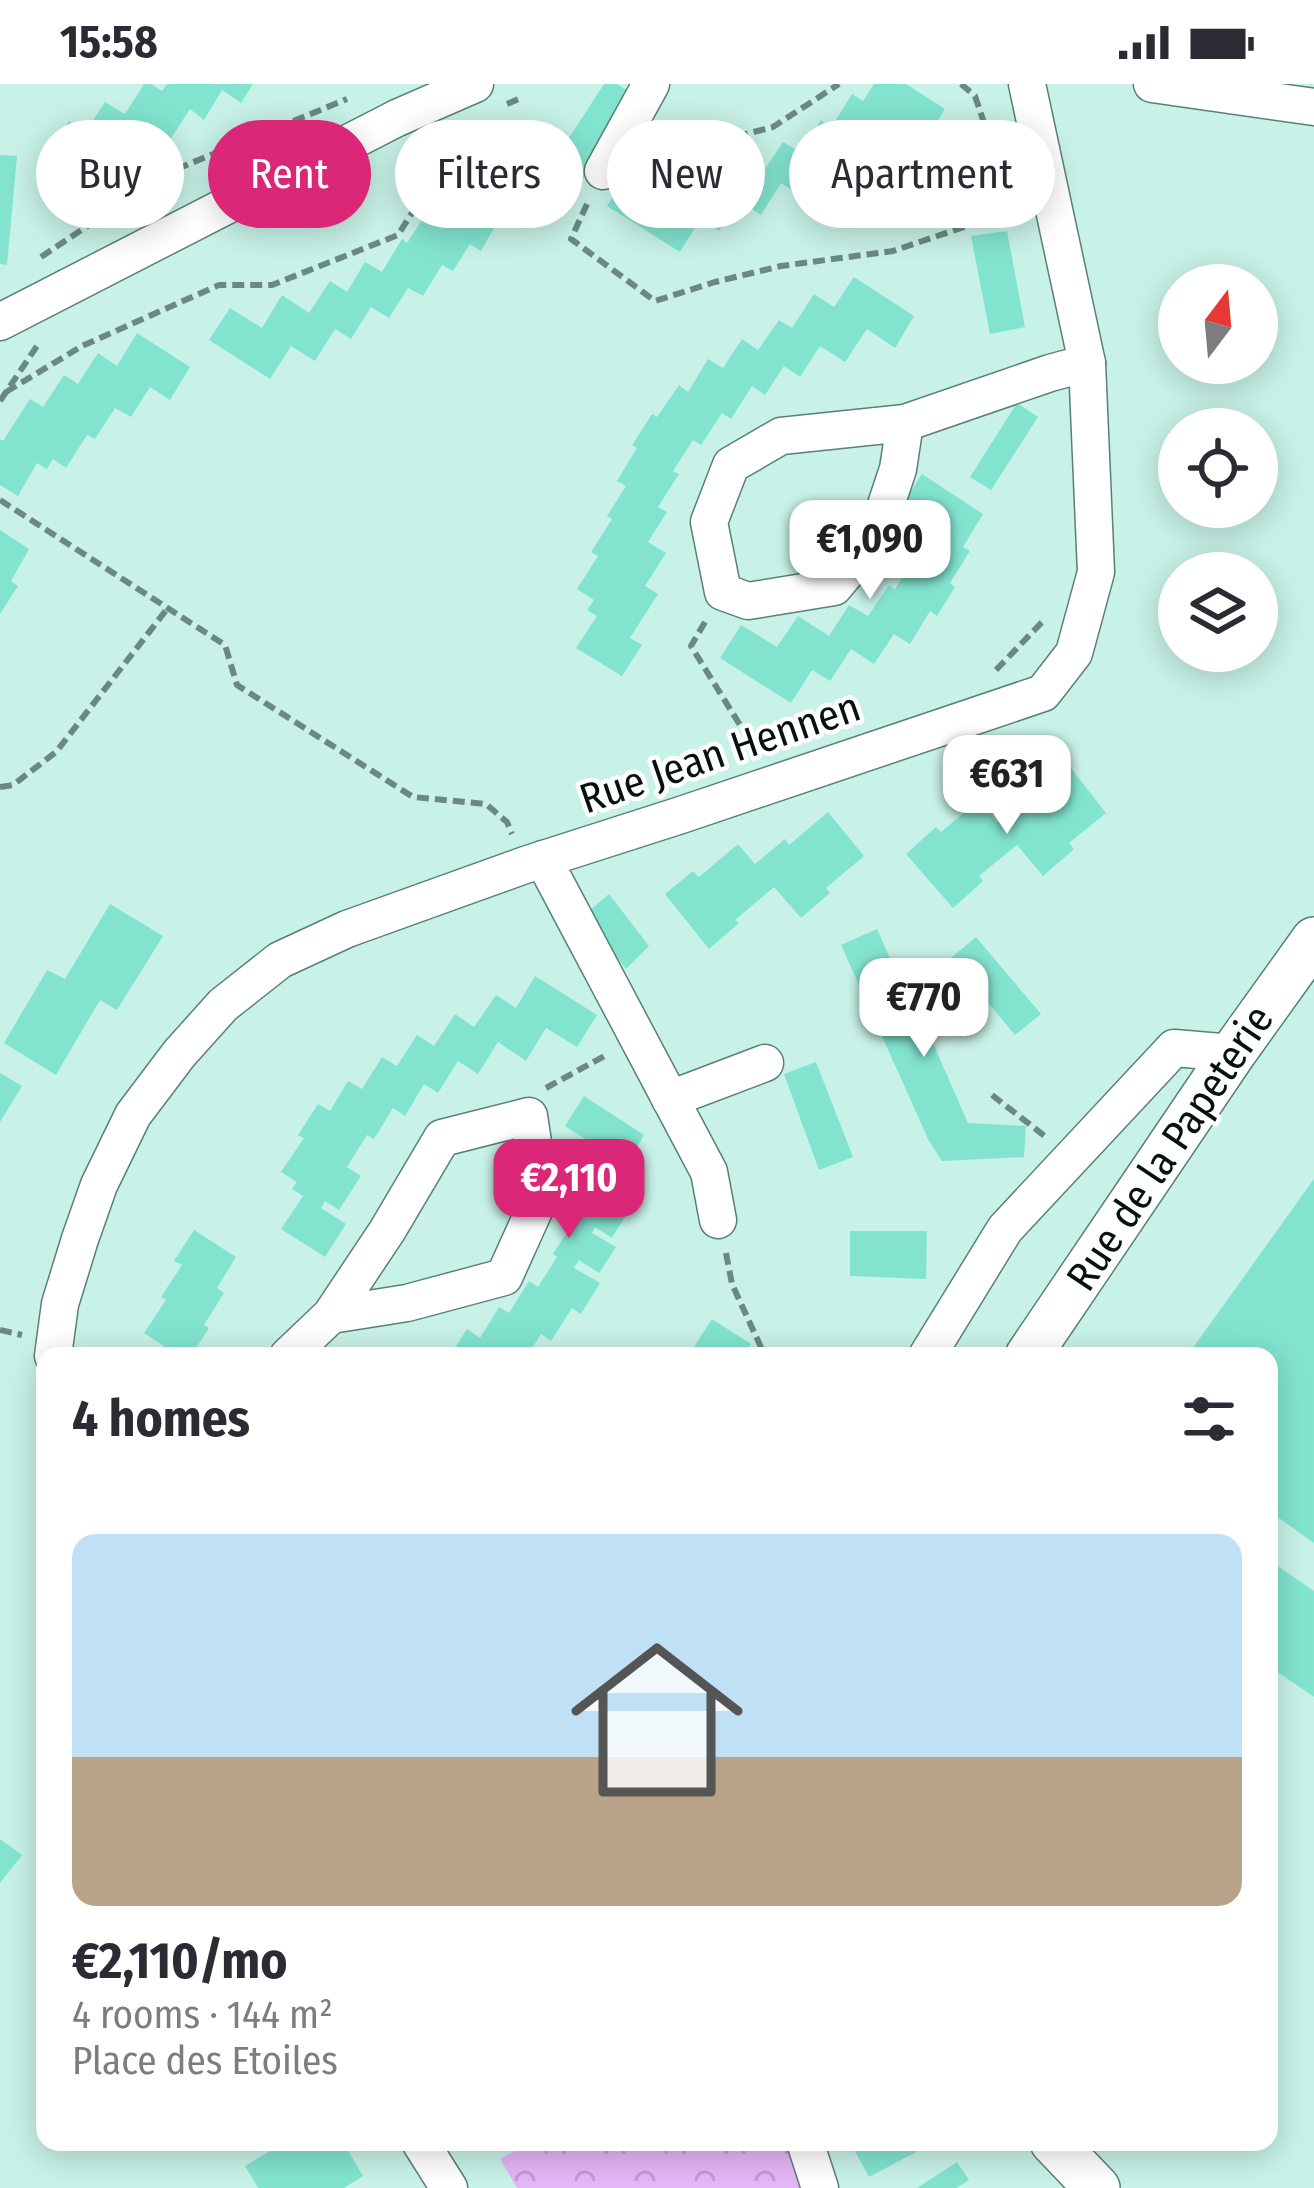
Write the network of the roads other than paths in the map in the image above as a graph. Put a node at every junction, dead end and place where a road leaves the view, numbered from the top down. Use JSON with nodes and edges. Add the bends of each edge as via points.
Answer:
{"nodes":[{"id":1,"x":475,"y":84,"type":"edge"},
{"id":2,"x":651,"y":84,"type":"edge"},
{"id":3,"x":1028,"y":84,"type":"edge"},
{"id":4,"x":1153,"y":84,"type":"edge"},
{"id":5,"x":1314,"y":107,"type":"edge"},
{"id":6,"x":603,"y":171,"type":"road end"},
{"id":7,"x":0,"y":322,"type":"edge"},
{"id":8,"x":1088,"y":364,"type":"junction"},
{"id":9,"x":905,"y":423,"type":"junction"},
{"id":10,"x":534,"y":862,"type":"junction"},
{"id":11,"x":1314,"y":940,"type":"edge"},
{"id":12,"x":1233,"y":1053,"type":"junction"},
{"id":13,"x":765,"y":1063,"type":"dead end"},
{"id":14,"x":670,"y":1099,"type":"junction"},
{"id":15,"x":718,"y":1220,"type":"road end"},
{"id":16,"x":331,"y":1315,"type":"junction"},
{"id":17,"x":54,"y":1347,"type":"edge"},
{"id":18,"x":297,"y":1347,"type":"edge"},
{"id":19,"x":933,"y":1347,"type":"edge"},
{"id":20,"x":1034,"y":1347,"type":"edge"},
{"id":21,"x":426,"y":2151,"type":"edge"},
{"id":22,"x":808,"y":2151,"type":"edge"},
{"id":23,"x":1062,"y":2151,"type":"edge"},
{"id":24,"x":449,"y":2188,"type":"edge"},
{"id":25,"x":820,"y":2188,"type":"edge"},
{"id":26,"x":1097,"y":2188,"type":"edge"}],
"edges":[{"from":1,"to":7,"type":"street"},
{"from":2,"to":6,"type":"street"},
{"from":3,"to":8,"type":"street","name":"Rue Jean Hennen"},
{"from":4,"to":5,"type":"street"},
{"from":8,"to":9,"type":"street"},
{"from":8,"to":10,"type":"street","name":"Rue Jean Hennen","via":[[1096,572],[1074,653],[1043,693]]},
{"from":9,"to":9,"type":"street","via":[[781,436],[731,465],[709,522],[723,592],[748,601],[834,587],[875,538]]},
{"from":10,"to":14,"type":"street"},
{"from":10,"to":17,"type":"street","name":"Rue Jean Hennen","via":[[346,929],[280,960],[223,1005],[133,1115],[107,1167],[60,1304]]},
{"from":11,"to":12,"type":"main road","name":"Rue de la Papeterie"},
{"from":12,"to":19,"type":"street","via":[[1174,1048],[1005,1229]]},
{"from":12,"to":20,"type":"main road","name":"Rue de la Papeterie"},
{"from":13,"to":14,"type":"street"},
{"from":14,"to":15,"type":"street","via":[[709,1172]]},
{"from":16,"to":16,"type":"street","via":[[504,1276],[541,1195],[529,1116],[442,1138]]},
{"from":16,"to":18,"type":"street"},
{"from":21,"to":24,"type":"street"},
{"from":22,"to":25,"type":"street"},
{"from":23,"to":26,"type":"main road"}]}
